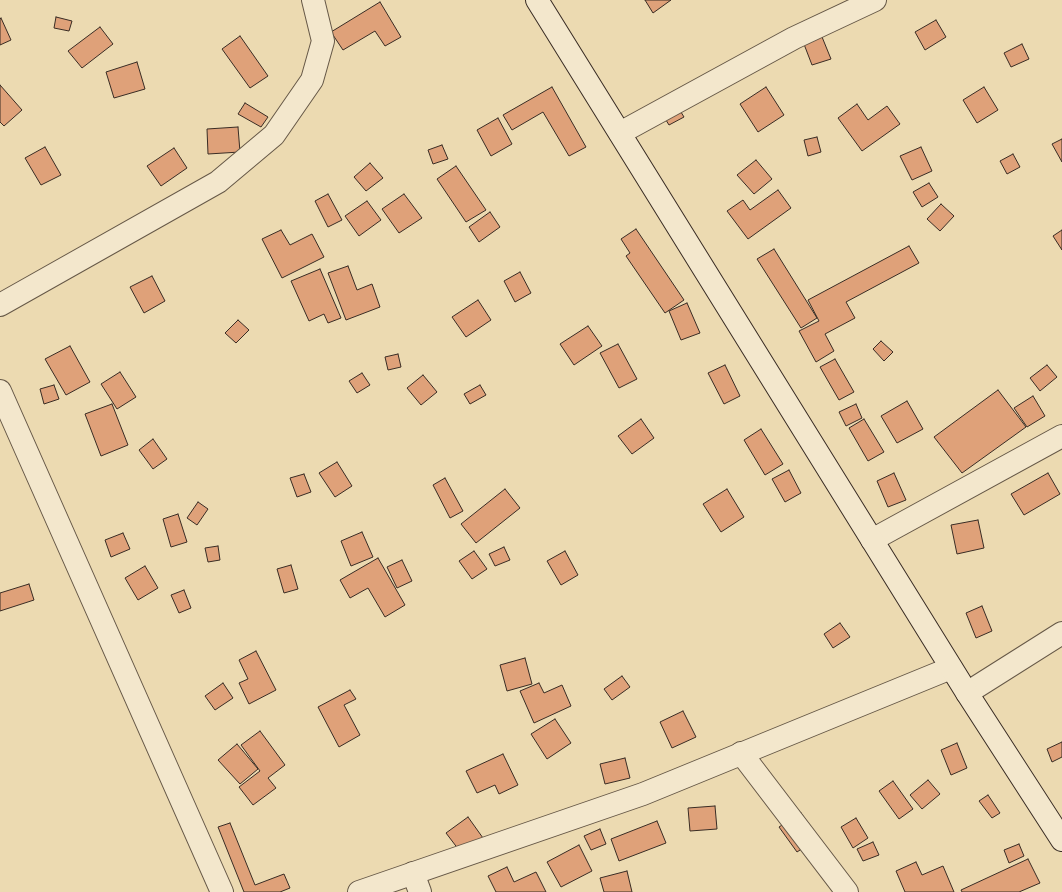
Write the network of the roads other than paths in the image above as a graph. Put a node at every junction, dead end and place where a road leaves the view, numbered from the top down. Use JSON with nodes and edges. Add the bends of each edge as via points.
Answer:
{"nodes":[{"id":1,"x":313,"y":0,"type":"edge"},
{"id":2,"x":537,"y":0,"type":"edge"},
{"id":3,"x":875,"y":0,"type":"edge"},
{"id":4,"x":620,"y":134,"type":"junction"},
{"id":5,"x":0,"y":305,"type":"edge"},
{"id":6,"x":0,"y":391,"type":"edge"},
{"id":7,"x":1062,"y":436,"type":"edge"},
{"id":8,"x":872,"y":540,"type":"junction"},
{"id":9,"x":1062,"y":633,"type":"edge"},
{"id":10,"x":951,"y":668,"type":"junction"},
{"id":11,"x":967,"y":693,"type":"junction"},
{"id":12,"x":741,"y":753,"type":"junction"},
{"id":13,"x":1062,"y":840,"type":"edge"},
{"id":14,"x":417,"y":883,"type":"edge"},
{"id":15,"x":222,"y":892,"type":"edge"},
{"id":16,"x":360,"y":892,"type":"edge"},
{"id":17,"x":847,"y":892,"type":"edge"}],
"edges":[{"from":1,"to":5,"type":"street","via":[[323,41],[312,80],[274,135],[218,182]]},
{"from":2,"to":4,"type":"street"},
{"from":3,"to":4,"type":"street","via":[[794,38]]},
{"from":4,"to":8,"type":"street"},
{"from":6,"to":15,"type":"street"},
{"from":7,"to":8,"type":"street"},
{"from":8,"to":10,"type":"street"},
{"from":9,"to":11,"type":"street"},
{"from":10,"to":11,"type":"street"},
{"from":10,"to":12,"type":"street"},
{"from":11,"to":13,"type":"street"},
{"from":12,"to":14,"type":"street"},
{"from":12,"to":17,"type":"street"},
{"from":14,"to":16,"type":"street"}]}
